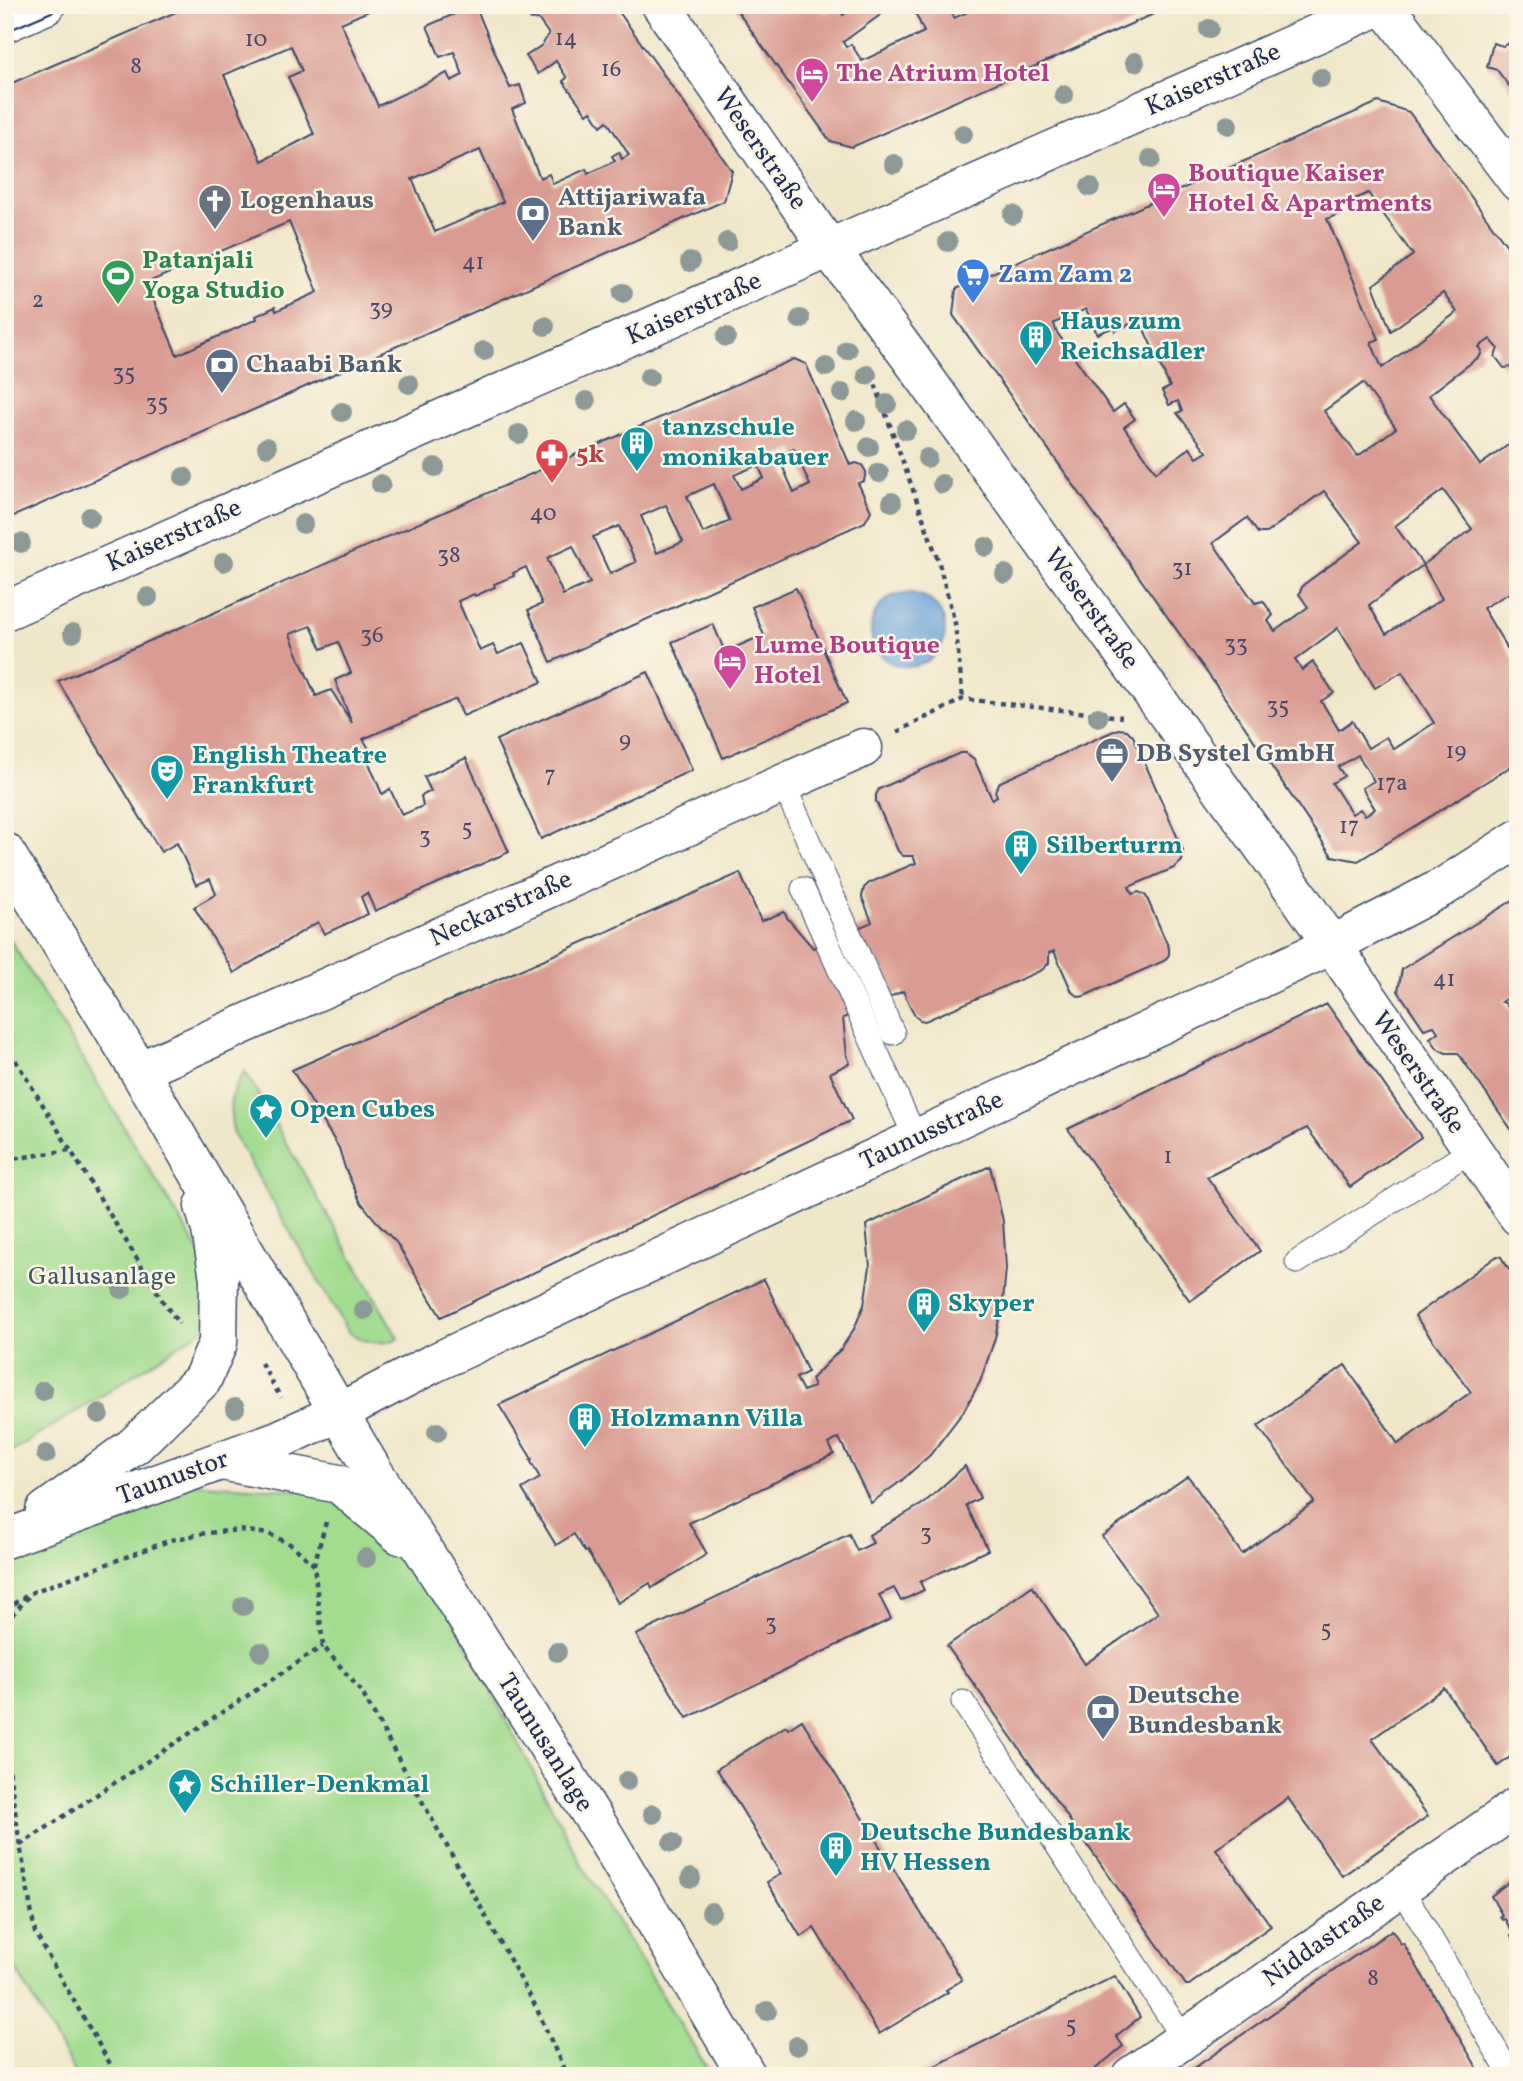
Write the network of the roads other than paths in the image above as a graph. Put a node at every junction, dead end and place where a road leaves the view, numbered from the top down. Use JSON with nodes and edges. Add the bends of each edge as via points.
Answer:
{"nodes":[{"id":1,"x":47,"y":5,"type":"edge"},
{"id":2,"x":661,"y":5,"type":"edge"},
{"id":3,"x":1383,"y":5,"type":"edge"},
{"id":4,"x":5,"y":23,"type":"edge"},
{"id":5,"x":1518,"y":182,"type":"edge"},
{"id":6,"x":829,"y":248,"type":"junction"},
{"id":7,"x":5,"y":611,"type":"edge"},
{"id":8,"x":863,"y":748,"type":"road end"},
{"id":9,"x":783,"y":783,"type":"junction"},
{"id":10,"x":1518,"y":839,"type":"edge"},
{"id":11,"x":5,"y":852,"type":"edge"},
{"id":12,"x":803,"y":890,"type":"dead end"},
{"id":13,"x":1330,"y":946,"type":"junction"},
{"id":14,"x":894,"y":1033,"type":"dead end"},
{"id":15,"x":139,"y":1071,"type":"junction"},
{"id":16,"x":916,"y":1139,"type":"junction"},
{"id":17,"x":1472,"y":1150,"type":"junction"},
{"id":18,"x":191,"y":1163,"type":"junction"},
{"id":19,"x":1518,"y":1216,"type":"edge"},
{"id":20,"x":1297,"y":1262,"type":"dead end"},
{"id":21,"x":340,"y":1412,"type":"junction"},
{"id":22,"x":222,"y":1461,"type":"junction"},
{"id":23,"x":5,"y":1538,"type":"edge"},
{"id":24,"x":429,"y":1559,"type":"junction"},
{"id":25,"x":962,"y":1702,"type":"dead end"},
{"id":26,"x":1518,"y":1806,"type":"edge"},
{"id":27,"x":1401,"y":1887,"type":"junction"},
{"id":28,"x":1184,"y":2039,"type":"junction"},
{"id":29,"x":747,"y":2076,"type":"edge"},
{"id":30,"x":1131,"y":2076,"type":"edge"},
{"id":31,"x":1511,"y":2076,"type":"edge"}],
"edges":[{"from":1,"to":4,"type":"street"},
{"from":2,"to":6,"type":"street","name":"Weserstraße"},
{"from":3,"to":5,"type":"street"},
{"from":3,"to":6,"type":"street","name":"Kaiserstraße"},
{"from":6,"to":7,"type":"street","name":"Kaiserstraße"},
{"from":6,"to":13,"type":"street","name":"Weserstraße","via":[[1297,894]]},
{"from":8,"to":9,"type":"street","name":"Neckarstraße"},
{"from":9,"to":14,"type":"lane"},
{"from":9,"to":15,"type":"street","name":"Neckarstraße"},
{"from":10,"to":13,"type":"street","name":"Taunusstraße","via":[[1444,886]]},
{"from":11,"to":15,"type":"street"},
{"from":12,"to":16,"type":"lane"},
{"from":13,"to":16,"type":"street","name":"Taunusstraße"},
{"from":13,"to":17,"type":"street","name":"Weserstraße"},
{"from":15,"to":18,"type":"street"},
{"from":16,"to":21,"type":"street","name":"Taunusstraße","via":[[432,1364]]},
{"from":17,"to":19,"type":"street","name":"Weserstraße"},
{"from":17,"to":20,"type":"lane"},
{"from":18,"to":21,"type":"street"},
{"from":18,"to":23,"type":"street","via":[[211,1230],[219,1278],[218,1343],[202,1380],[135,1445]]},
{"from":21,"to":22,"type":"street","name":"Taunustor"},
{"from":21,"to":24,"type":"street","name":"Taunusanlage"},
{"from":22,"to":23,"type":"street","name":"Taunustor"},
{"from":22,"to":24,"type":"street","via":[[339,1484]]},
{"from":24,"to":29,"type":"street","name":"Taunusanlage","via":[[606,1838]]},
{"from":25,"to":28,"type":"lane"},
{"from":26,"to":27,"type":"street","name":"Niddastraße"},
{"from":27,"to":28,"type":"street","name":"Niddastraße"},
{"from":27,"to":31,"type":"lane"},
{"from":28,"to":30,"type":"street","name":"Niddastraße"}]}
